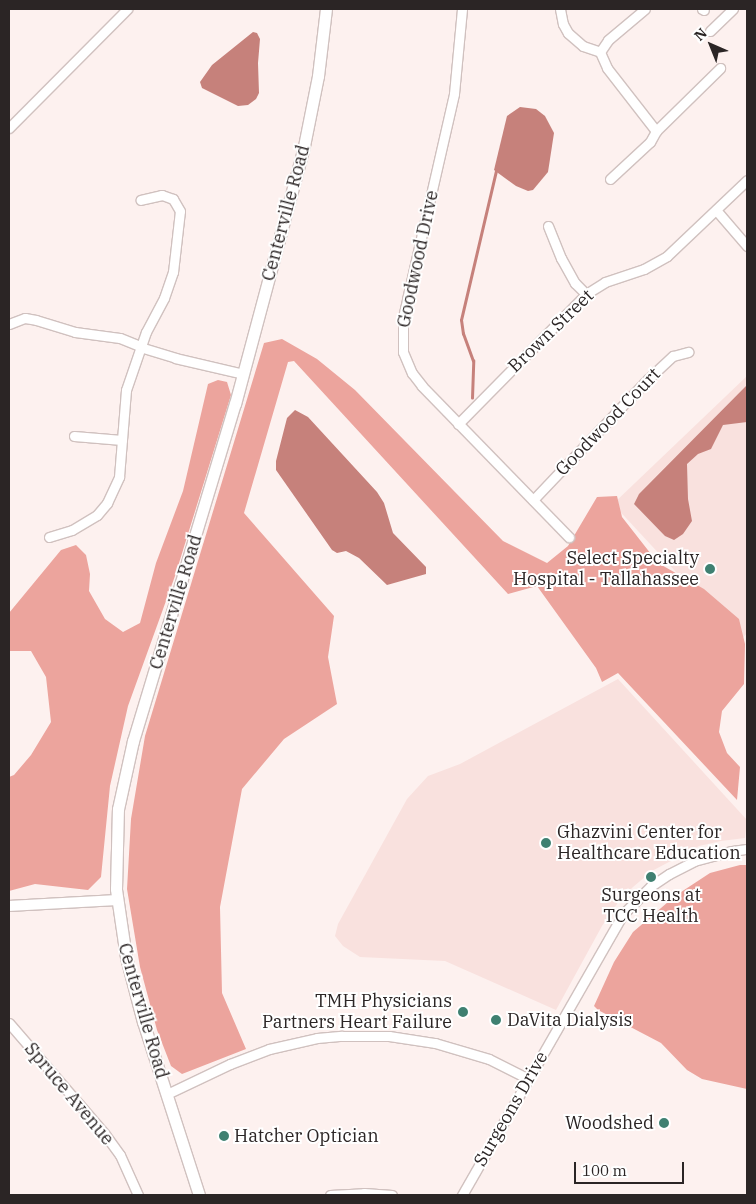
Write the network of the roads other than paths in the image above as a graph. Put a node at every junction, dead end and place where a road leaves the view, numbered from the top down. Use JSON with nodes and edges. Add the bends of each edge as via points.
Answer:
{"nodes":[{"id":1,"x":127,"y":9,"type":"edge"},
{"id":2,"x":326,"y":9,"type":"edge"},
{"id":3,"x":462,"y":9,"type":"edge"},
{"id":4,"x":560,"y":9,"type":"edge"},
{"id":5,"x":645,"y":9,"type":"edge"},
{"id":6,"x":732,"y":9,"type":"edge"},
{"id":7,"x":710,"y":31,"type":"dead end"},
{"id":8,"x":600,"y":52,"type":"junction"},
{"id":9,"x":720,"y":68,"type":"dead end"},
{"id":10,"x":9,"y":128,"type":"edge"},
{"id":11,"x":656,"y":131,"type":"junction"},
{"id":12,"x":610,"y":179,"type":"dead end"},
{"id":13,"x":747,"y":180,"type":"edge"},
{"id":14,"x":141,"y":200,"type":"dead end"},
{"id":15,"x":716,"y":210,"type":"junction"},
{"id":16,"x":548,"y":226,"type":"dead end"},
{"id":17,"x":747,"y":246,"type":"edge"},
{"id":18,"x":586,"y":294,"type":"junction"},
{"id":19,"x":9,"y":324,"type":"edge"},
{"id":20,"x":140,"y":346,"type":"junction"},
{"id":21,"x":688,"y":352,"type":"dead end"},
{"id":22,"x":243,"y":374,"type":"junction"},
{"id":23,"x":458,"y":424,"type":"junction"},
{"id":24,"x":74,"y":436,"type":"dead end"},
{"id":25,"x":122,"y":440,"type":"junction"},
{"id":26,"x":533,"y":500,"type":"junction"},
{"id":27,"x":49,"y":536,"type":"dead end"},
{"id":28,"x":569,"y":537,"type":"dead end"},
{"id":29,"x":747,"y":849,"type":"edge"},
{"id":30,"x":117,"y":900,"type":"junction"},
{"id":31,"x":9,"y":906,"type":"edge"},
{"id":32,"x":9,"y":1023,"type":"edge"},
{"id":33,"x":529,"y":1079,"type":"junction"},
{"id":34,"x":167,"y":1094,"type":"junction"},
{"id":35,"x":138,"y":1195,"type":"edge"},
{"id":36,"x":199,"y":1195,"type":"edge"},
{"id":37,"x":330,"y":1195,"type":"edge"},
{"id":38,"x":392,"y":1195,"type":"edge"},
{"id":39,"x":462,"y":1195,"type":"edge"}],
"edges":[{"from":1,"to":10,"type":"street"},
{"from":2,"to":22,"type":"main road","name":"Centerville Road","via":[[312,113]]},
{"from":3,"to":23,"type":"street","name":"Goodwood Drive","via":[[454,94],[407,300],[402,338],[402,352],[412,373]]},
{"from":4,"to":8,"type":"street","via":[[563,24],[576,41]]},
{"from":5,"to":8,"type":"street","via":[[608,40]]},
{"from":6,"to":7,"type":"street"},
{"from":8,"to":11,"type":"street","via":[[607,68]]},
{"from":9,"to":11,"type":"street"},
{"from":11,"to":12,"type":"street","via":[[650,142]]},
{"from":13,"to":15,"type":"street","name":"Brown Street"},
{"from":14,"to":20,"type":"street","via":[[162,196],[173,199],[180,211],[173,272]]},
{"from":15,"to":17,"type":"street"},
{"from":15,"to":18,"type":"street","name":"Brown Street","via":[[655,265],[605,282]]},
{"from":16,"to":18,"type":"street","via":[[561,258]]},
{"from":18,"to":23,"type":"street","name":"Brown Street"},
{"from":19,"to":20,"type":"street","via":[[25,318],[75,332],[120,338]]},
{"from":20,"to":22,"type":"street"},
{"from":20,"to":25,"type":"street","via":[[126,390]]},
{"from":21,"to":26,"type":"street","name":"Goodwood Court","via":[[673,356],[648,379]]},
{"from":22,"to":30,"type":"main road","name":"Centerville Road","via":[[126,767],[116,839]]},
{"from":23,"to":26,"type":"street","name":"Goodwood Drive"},
{"from":24,"to":25,"type":"street"},
{"from":25,"to":27,"type":"street","via":[[119,477],[107,502],[84,524]]},
{"from":26,"to":28,"type":"street","name":"Goodwood Drive"},
{"from":29,"to":33,"type":"street","name":"Surgeons Drive","via":[[694,861],[651,886],[632,904],[616,926]]},
{"from":30,"to":31,"type":"street"},
{"from":30,"to":34,"type":"main road","name":"Centerville Road","via":[[134,990]]},
{"from":32,"to":35,"type":"street","name":"Spruce Avenue","via":[[104,1133],[120,1155]]},
{"from":33,"to":34,"type":"street","via":[[489,1059],[435,1042],[389,1036],[342,1036],[269,1049]]},
{"from":33,"to":39,"type":"street","name":"Surgeons Drive"},
{"from":34,"to":36,"type":"main road","name":"Centerville Road"},
{"from":37,"to":38,"type":"street","via":[[364,1192]]}]}
